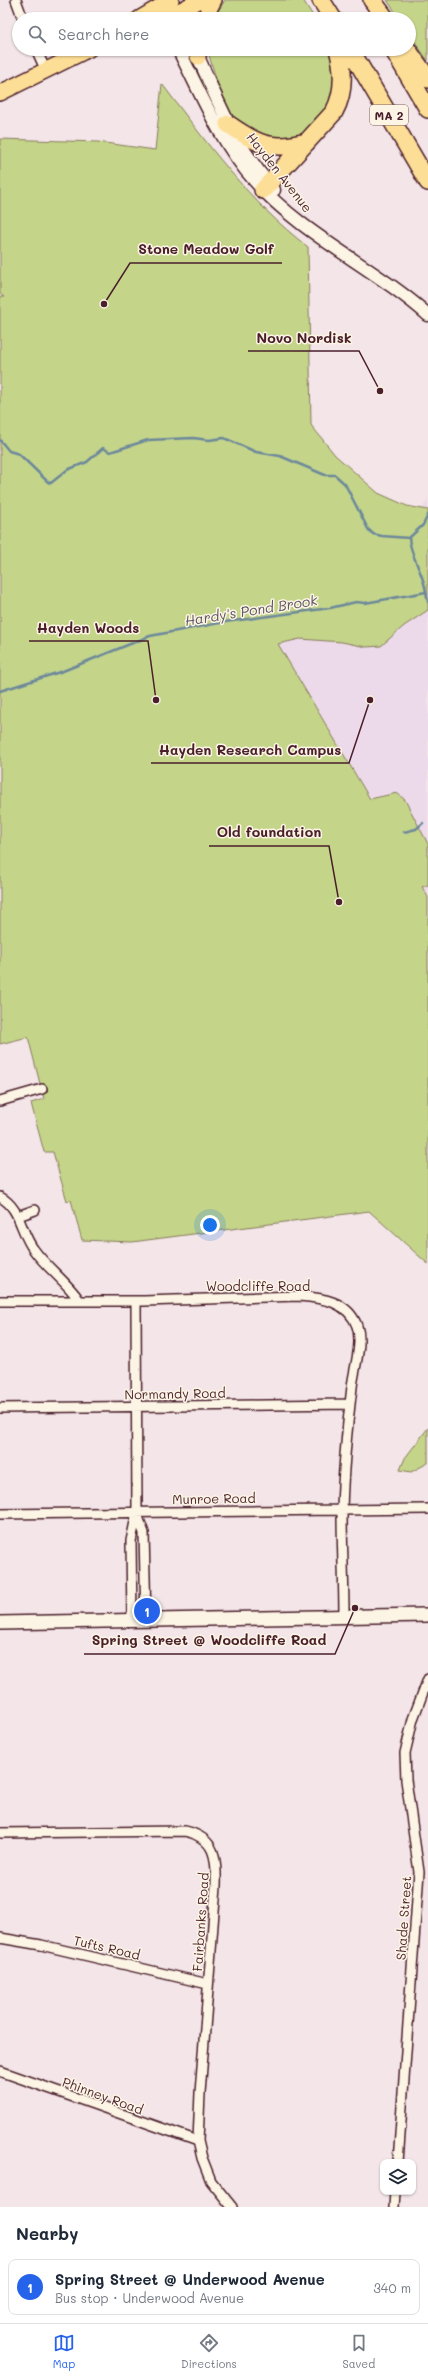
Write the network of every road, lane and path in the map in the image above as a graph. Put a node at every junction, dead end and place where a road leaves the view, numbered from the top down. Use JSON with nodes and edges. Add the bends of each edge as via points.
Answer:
{"nodes":[{"id":1,"x":16,"y":0,"type":"edge"},
{"id":2,"x":200,"y":0,"type":"edge"},
{"id":3,"x":214,"y":0,"type":"edge"},
{"id":4,"x":321,"y":0,"type":"edge"},
{"id":5,"x":364,"y":0,"type":"edge"},
{"id":6,"x":372,"y":0,"type":"edge"},
{"id":7,"x":20,"y":12,"type":"edge"},
{"id":8,"x":170,"y":12,"type":"edge"},
{"id":9,"x":208,"y":12,"type":"edge"},
{"id":10,"x":325,"y":12,"type":"edge"},
{"id":11,"x":328,"y":12,"type":"edge"},
{"id":12,"x":371,"y":12,"type":"edge"},
{"id":13,"x":381,"y":12,"type":"edge"},
{"id":14,"x":39,"y":56,"type":"edge"},
{"id":15,"x":75,"y":56,"type":"edge"},
{"id":16,"x":182,"y":56,"type":"edge"},
{"id":17,"x":199,"y":56,"type":"edge"},
{"id":18,"x":339,"y":56,"type":"edge"},
{"id":19,"x":354,"y":56,"type":"edge"},
{"id":20,"x":397,"y":56,"type":"edge"},
{"id":21,"x":412,"y":56,"type":"edge"},
{"id":22,"x":46,"y":71,"type":"junction"},
{"id":23,"x":428,"y":79,"type":"edge"},
{"id":24,"x":0,"y":93,"type":"edge"},
{"id":25,"x":428,"y":109,"type":"edge"},
{"id":26,"x":228,"y":124,"type":"junction"},
{"id":27,"x":307,"y":142,"type":"junction"},
{"id":28,"x":428,"y":182,"type":"edge"},
{"id":29,"x":266,"y":187,"type":"junction"},
{"id":30,"x":428,"y":315,"type":"edge"},
{"id":31,"x":42,"y":1089,"type":"dead end"},
{"id":32,"x":0,"y":1101,"type":"edge"},
{"id":33,"x":0,"y":1196,"type":"edge"},
{"id":34,"x":35,"y":1210,"type":"dead end"},
{"id":35,"x":18,"y":1216,"type":"junction"},
{"id":36,"x":79,"y":1300,"type":"junction"},
{"id":37,"x":0,"y":1301,"type":"edge"},
{"id":38,"x":136,"y":1301,"type":"junction"},
{"id":39,"x":350,"y":1404,"type":"junction"},
{"id":40,"x":136,"y":1407,"type":"junction"},
{"id":41,"x":0,"y":1408,"type":"edge"},
{"id":42,"x":428,"y":1509,"type":"edge"},
{"id":43,"x":342,"y":1510,"type":"junction"},
{"id":44,"x":137,"y":1512,"type":"junction"},
{"id":45,"x":0,"y":1514,"type":"edge"},
{"id":46,"x":428,"y":1615,"type":"edge"},
{"id":47,"x":344,"y":1617,"type":"junction"},
{"id":48,"x":132,"y":1621,"type":"junction"},
{"id":49,"x":146,"y":1621,"type":"junction"},
{"id":50,"x":0,"y":1623,"type":"edge"},
{"id":51,"x":428,"y":1679,"type":"edge"},
{"id":52,"x":0,"y":1833,"type":"edge"},
{"id":53,"x":0,"y":1938,"type":"edge"},
{"id":54,"x":208,"y":1984,"type":"junction"},
{"id":55,"x":0,"y":2071,"type":"edge"},
{"id":56,"x":198,"y":2142,"type":"junction"},
{"id":57,"x":398,"y":2159,"type":"edge"},
{"id":58,"x":395,"y":2195,"type":"edge"},
{"id":59,"x":232,"y":2207,"type":"edge"},
{"id":60,"x":394,"y":2207,"type":"edge"}],
"edges":[{"from":1,"to":7,"type":"street"},
{"from":2,"to":8,"type":"main road"},
{"from":3,"to":9,"type":"main road"},
{"from":4,"to":10,"type":"highway"},
{"from":4,"to":11,"type":"highway"},
{"from":5,"to":12,"type":"highway"},
{"from":6,"to":13,"type":"highway"},
{"from":14,"to":22,"type":"street"},
{"from":15,"to":22,"type":"main road"},
{"from":16,"to":29,"type":"street","name":"Hayden Avenue","via":[[222,135],[244,168]]},
{"from":17,"to":26,"type":"street","name":"Hayden Avenue"},
{"from":18,"to":27,"type":"highway","via":[[343,77],[339,103],[328,122]]},
{"from":19,"to":28,"type":"highway","number":"MA 2"},
{"from":20,"to":25,"type":"highway","number":"MA 2"},
{"from":21,"to":23,"type":"highway"},
{"from":22,"to":24,"type":"main road"},
{"from":26,"to":27,"type":"highway","via":[[249,139],[267,146],[285,147]]},
{"from":26,"to":29,"type":"street","name":"Hayden Avenue"},
{"from":27,"to":29,"type":"highway"},
{"from":29,"to":30,"type":"street","name":"Hayden Avenue","via":[[304,224]]},
{"from":31,"to":32,"type":"street"},
{"from":33,"to":35,"type":"street","via":[[12,1205]]},
{"from":34,"to":35,"type":"street"},
{"from":35,"to":36,"type":"street","via":[[33,1250],[68,1284]]},
{"from":36,"to":37,"type":"street","name":"Woodcliffe Road"},
{"from":36,"to":38,"type":"street","name":"Woodcliffe Road"},
{"from":38,"to":39,"type":"street","name":"Woodcliffe Road","via":[[299,1296],[321,1298],[341,1306],[351,1315],[357,1327],[358,1342]]},
{"from":38,"to":40,"type":"street"},
{"from":39,"to":40,"type":"street","name":"Normandy Road"},
{"from":39,"to":43,"type":"street","name":"Woodcliffe Road"},
{"from":40,"to":41,"type":"street","name":"Normandy Road"},
{"from":40,"to":44,"type":"street"},
{"from":42,"to":43,"type":"street","name":"Munroe Road"},
{"from":43,"to":44,"type":"street","name":"Munroe Road"},
{"from":43,"to":47,"type":"street","name":"Woodcliffe Road"},
{"from":44,"to":45,"type":"street","name":"Munroe Road"},
{"from":44,"to":48,"type":"street","via":[[131,1541]]},
{"from":44,"to":49,"type":"street","via":[[144,1533]]},
{"from":46,"to":47,"type":"main road"},
{"from":47,"to":49,"type":"main road"},
{"from":48,"to":49,"type":"main road"},
{"from":48,"to":50,"type":"main road"},
{"from":51,"to":57,"type":"street","name":"Shade Street","via":[[413,1719],[405,1757],[419,1872]]},
{"from":52,"to":54,"type":"street","name":"Fairbanks Road","via":[[185,1831],[200,1836],[212,1849],[217,1866]]},
{"from":53,"to":54,"type":"street","name":"Tufts Road","via":[[41,1945]]},
{"from":54,"to":56,"type":"street","name":"Fairbanks Road"},
{"from":55,"to":56,"type":"street","name":"Phinney Road"},
{"from":56,"to":59,"type":"street","name":"Fairbanks Road","via":[[211,2181]]},
{"from":58,"to":60,"type":"street"}]}
